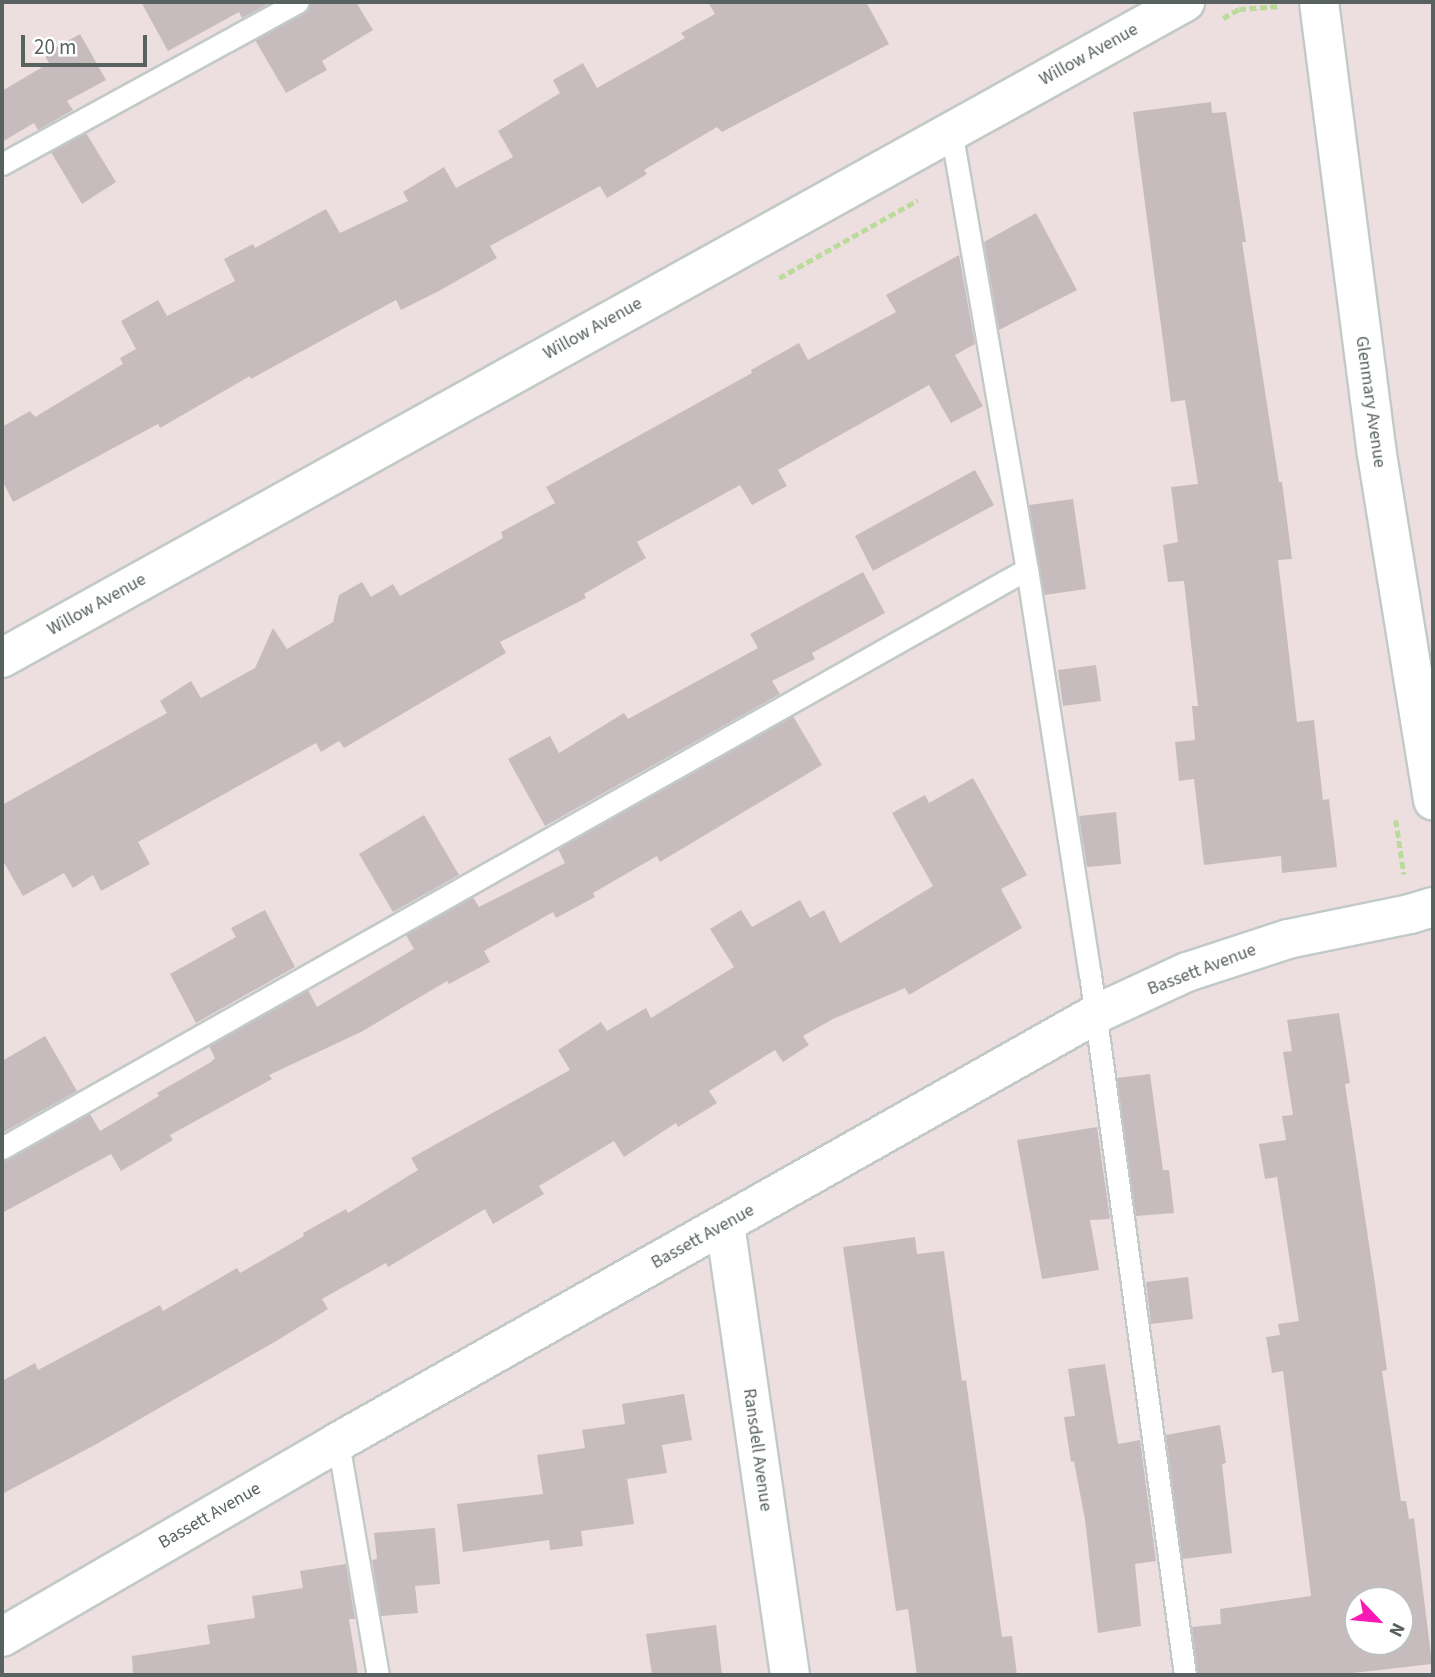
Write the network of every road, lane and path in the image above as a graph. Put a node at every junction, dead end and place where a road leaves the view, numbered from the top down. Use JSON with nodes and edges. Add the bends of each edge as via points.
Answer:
{"nodes":[{"id":1,"x":298,"y":2,"type":"edge"},
{"id":2,"x":1185,"y":2,"type":"edge"},
{"id":3,"x":1319,"y":2,"type":"edge"},
{"id":4,"x":951,"y":130,"type":"junction"},
{"id":5,"x":2,"y":164,"type":"edge"},
{"id":6,"x":1027,"y":569,"type":"junction"},
{"id":7,"x":2,"y":658,"type":"edge"},
{"id":8,"x":1433,"y":800,"type":"edge"},
{"id":9,"x":1433,"y":907,"type":"edge"},
{"id":10,"x":1096,"y":1014,"type":"junction"},
{"id":11,"x":2,"y":1148,"type":"edge"},
{"id":12,"x":725,"y":1224,"type":"junction"},
{"id":13,"x":338,"y":1442,"type":"junction"},
{"id":14,"x":2,"y":1636,"type":"edge"},
{"id":15,"x":378,"y":1675,"type":"edge"},
{"id":16,"x":790,"y":1675,"type":"edge"},
{"id":17,"x":1185,"y":1675,"type":"edge"}],
"edges":[{"from":1,"to":5,"type":"lane"},
{"from":2,"to":4,"type":"street","name":"Willow Avenue"},
{"from":3,"to":8,"type":"street","name":"Glenmary Avenue","via":[[1376,448]]},
{"from":4,"to":6,"type":"lane"},
{"from":4,"to":7,"type":"street","name":"Willow Avenue"},
{"from":6,"to":10,"type":"lane"},
{"from":6,"to":11,"type":"lane"},
{"from":9,"to":10,"type":"street","name":"Bassett Avenue","via":[[1288,939],[1187,972]]},
{"from":10,"to":12,"type":"street","name":"Bassett Avenue"},
{"from":10,"to":17,"type":"lane"},
{"from":12,"to":13,"type":"street","name":"Bassett Avenue"},
{"from":12,"to":16,"type":"street","name":"Ransdell Avenue"},
{"from":13,"to":14,"type":"street","name":"Bassett Avenue"},
{"from":13,"to":15,"type":"lane"}]}
